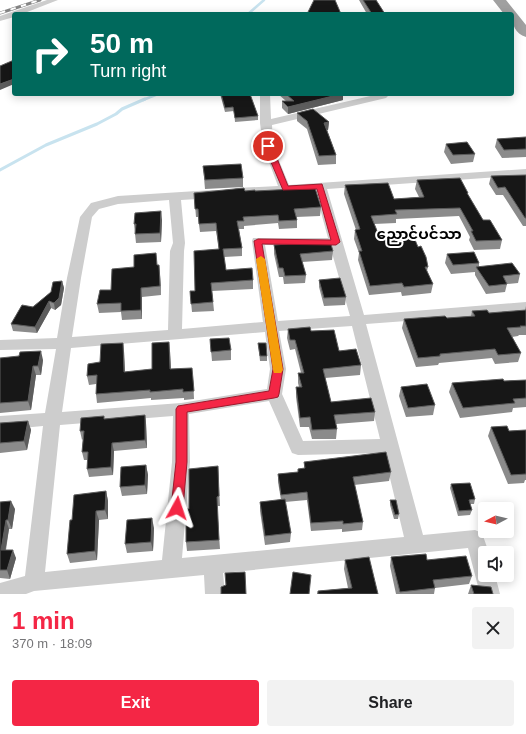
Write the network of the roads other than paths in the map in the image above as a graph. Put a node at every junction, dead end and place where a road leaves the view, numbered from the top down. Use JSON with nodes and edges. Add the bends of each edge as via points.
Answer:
{"nodes":[{"id":1,"x":54,"y":0,"type":"edge"},
{"id":2,"x":500,"y":0,"type":"edge"},
{"id":3,"x":20,"y":12,"type":"edge"},
{"id":4,"x":509,"y":12,"type":"edge"},
{"id":5,"x":12,"y":15,"type":"edge"},
{"id":6,"x":0,"y":19,"type":"edge"},
{"id":7,"x":514,"y":19,"type":"edge"},
{"id":8,"x":526,"y":33,"type":"edge"},
{"id":9,"x":264,"y":96,"type":"edge"},
{"id":10,"x":383,"y":96,"type":"dead end"},
{"id":11,"x":265,"y":123,"type":"junction"},
{"id":12,"x":526,"y":172,"type":"edge"},
{"id":13,"x":320,"y":186,"type":"junction"},
{"id":14,"x":285,"y":188,"type":"junction"},
{"id":15,"x":175,"y":196,"type":"junction"},
{"id":16,"x":336,"y":242,"type":"junction"},
{"id":17,"x":526,"y":307,"type":"edge"},
{"id":18,"x":358,"y":320,"type":"junction"},
{"id":19,"x":271,"y":327,"type":"junction"},
{"id":20,"x":175,"y":334,"type":"junction"},
{"id":21,"x":65,"y":343,"type":"junction"},
{"id":22,"x":0,"y":345,"type":"edge"},
{"id":23,"x":274,"y":394,"type":"junction"},
{"id":24,"x":181,"y":409,"type":"junction"},
{"id":25,"x":53,"y":418,"type":"junction"},
{"id":26,"x":0,"y":423,"type":"edge"},
{"id":27,"x":390,"y":446,"type":"junction"},
{"id":28,"x":416,"y":545,"type":"junction"},
{"id":29,"x":213,"y":565,"type":"junction"},
{"id":30,"x":171,"y":568,"type":"junction"},
{"id":31,"x":34,"y":582,"type":"junction"},
{"id":32,"x":0,"y":593,"type":"edge"},
{"id":33,"x":215,"y":594,"type":"edge"},
{"id":34,"x":490,"y":594,"type":"edge"}],
"edges":[{"from":1,"to":3,"type":"street"},
{"from":2,"to":4,"type":"highway"},
{"from":5,"to":6,"type":"street"},
{"from":7,"to":8,"type":"highway"},
{"from":9,"to":11,"type":"street"},
{"from":10,"to":11,"type":"street"},
{"from":11,"to":14,"type":"street","via":[[268,146]]},
{"from":12,"to":13,"type":"street"},
{"from":13,"to":14,"type":"street"},
{"from":13,"to":16,"type":"street"},
{"from":14,"to":15,"type":"street"},
{"from":15,"to":20,"type":"street","via":[[179,243]]},
{"from":15,"to":21,"type":"street","via":[[118,200],[95,206],[86,217]]},
{"from":16,"to":18,"type":"street"},
{"from":16,"to":19,"type":"street","via":[[258,241]]},
{"from":17,"to":18,"type":"street"},
{"from":18,"to":19,"type":"street"},
{"from":18,"to":27,"type":"street"},
{"from":19,"to":20,"type":"street"},
{"from":19,"to":23,"type":"street","via":[[278,369]]},
{"from":20,"to":21,"type":"street"},
{"from":21,"to":22,"type":"street"},
{"from":21,"to":25,"type":"street"},
{"from":23,"to":24,"type":"street"},
{"from":23,"to":27,"type":"street","via":[[298,448]]},
{"from":24,"to":25,"type":"street"},
{"from":24,"to":30,"type":"street","via":[[181,462]]},
{"from":25,"to":26,"type":"street"},
{"from":25,"to":31,"type":"street"},
{"from":27,"to":28,"type":"street"},
{"from":28,"to":29,"type":"street"},
{"from":28,"to":34,"type":"street","via":[[475,539]]},
{"from":29,"to":30,"type":"street"},
{"from":29,"to":33,"type":"street"},
{"from":30,"to":31,"type":"street"},
{"from":31,"to":32,"type":"street"}]}
